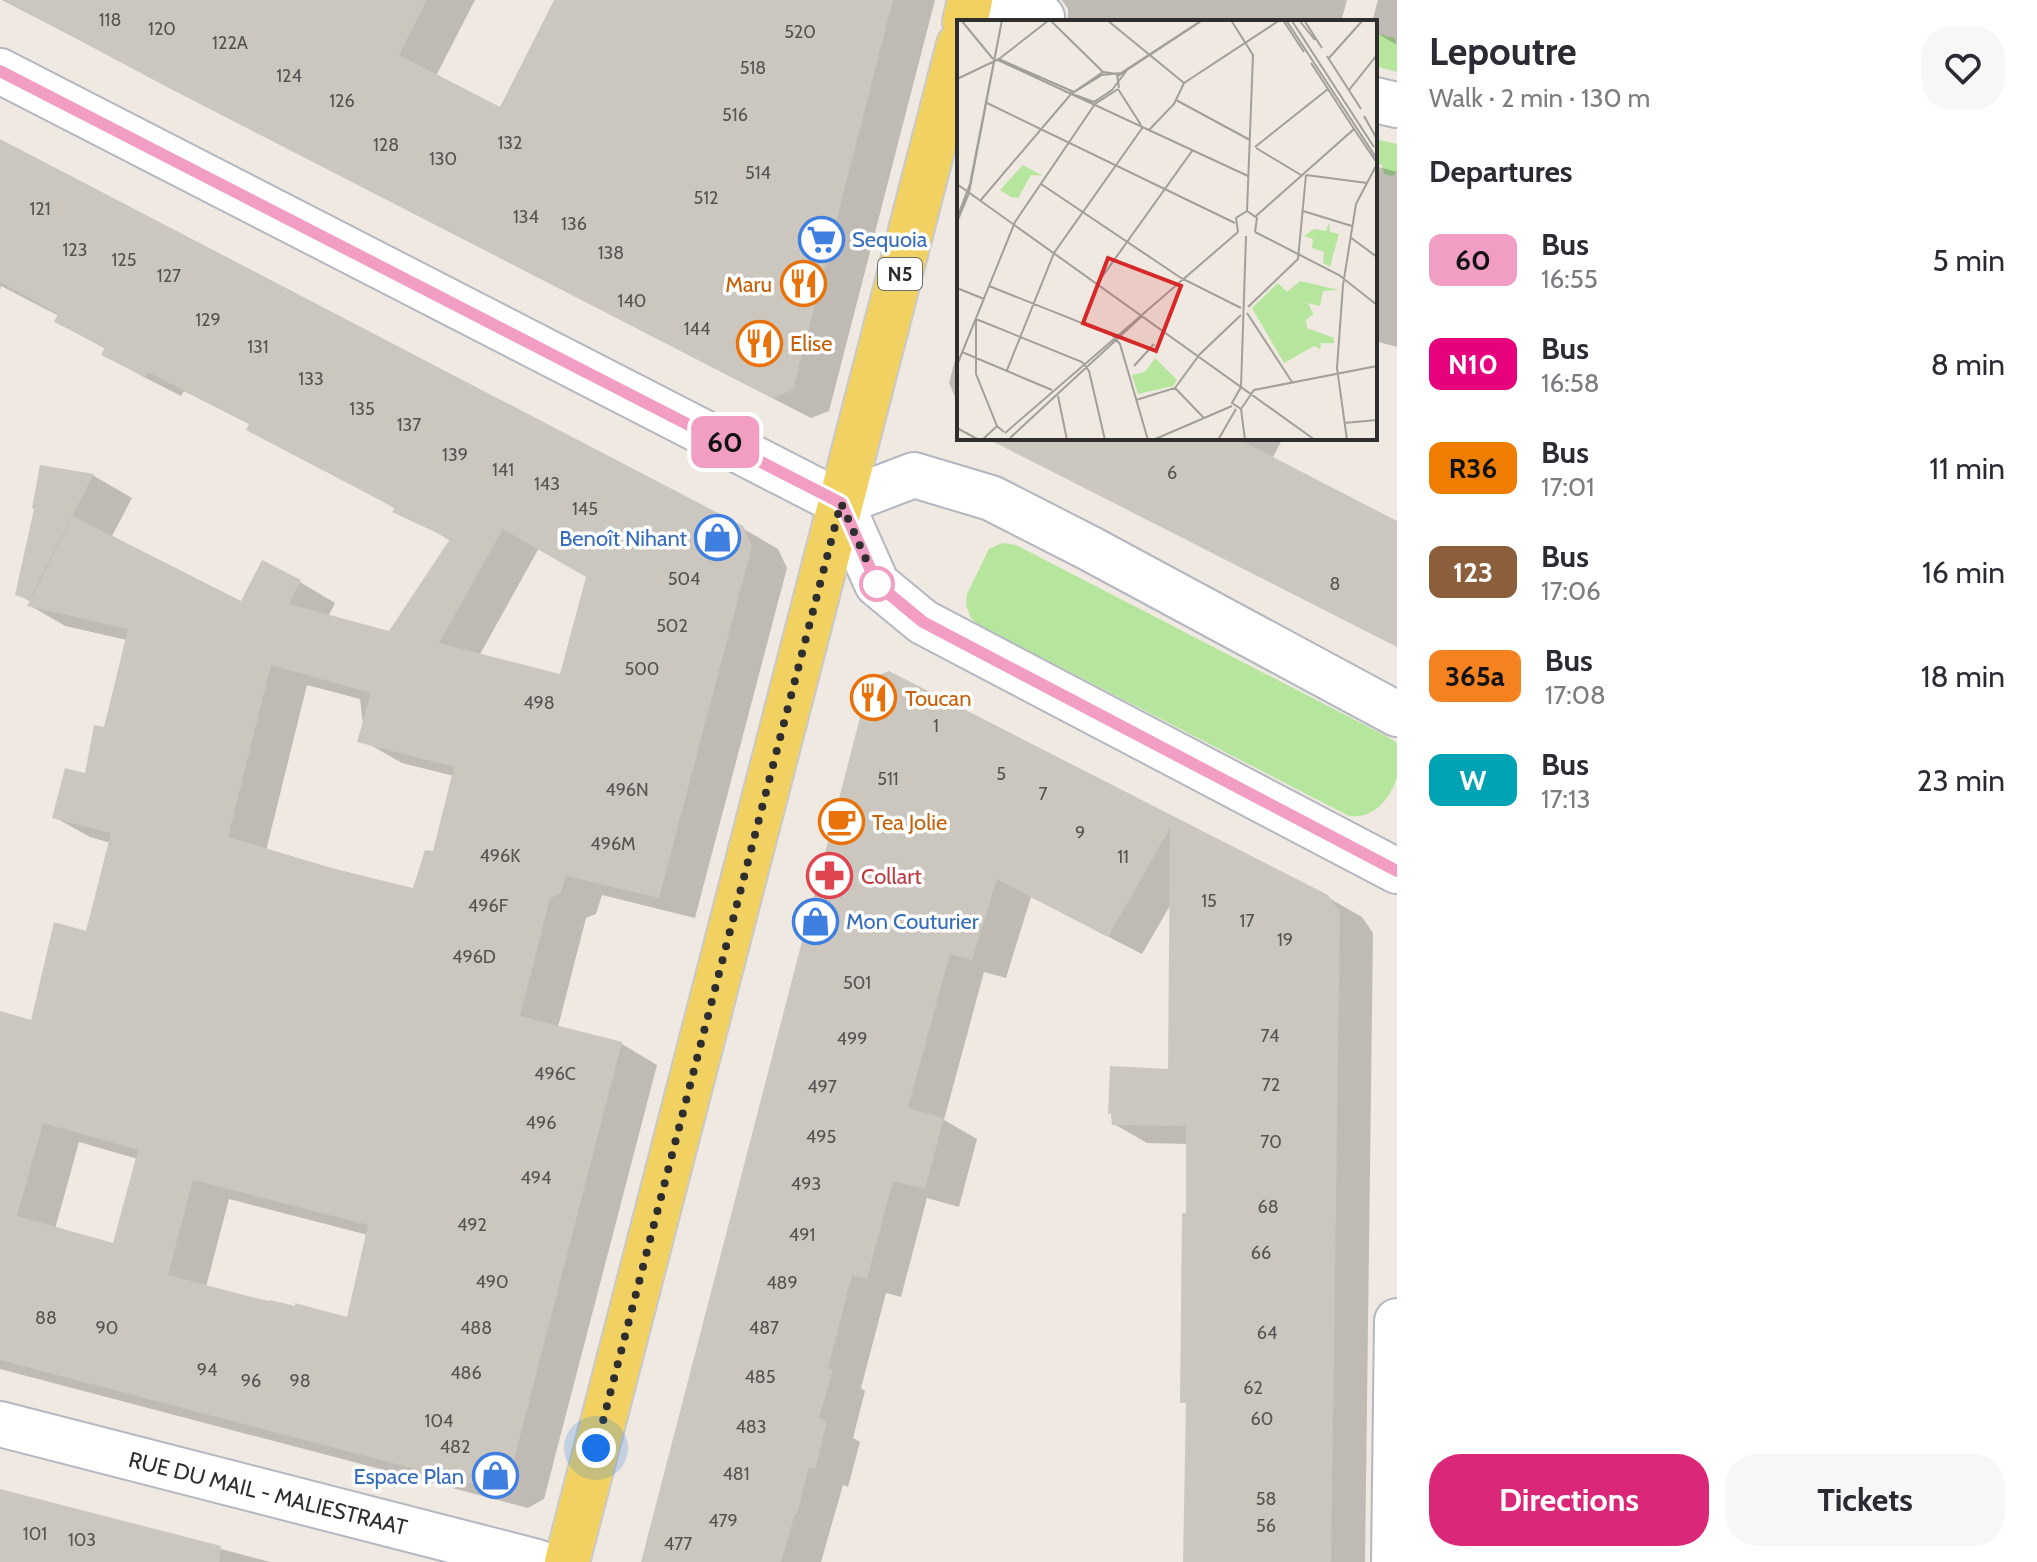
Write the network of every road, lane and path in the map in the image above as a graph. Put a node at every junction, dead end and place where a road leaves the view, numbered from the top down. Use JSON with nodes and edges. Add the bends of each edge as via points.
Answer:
{"nodes":[{"id":1,"x":970,"y":0,"type":"edge"},
{"id":2,"x":977,"y":0,"type":"edge"},
{"id":3,"x":1042,"y":17,"type":"dead end"},
{"id":4,"x":965,"y":20,"type":"edge"},
{"id":5,"x":957,"y":53,"type":"edge"},
{"id":6,"x":0,"y":71,"type":"edge"},
{"id":7,"x":1377,"y":100,"type":"edge"},
{"id":8,"x":1397,"y":105,"type":"edge"},
{"id":9,"x":841,"y":503,"type":"junction"},
{"id":10,"x":1397,"y":714,"type":"edge"},
{"id":11,"x":1397,"y":871,"type":"edge"},
{"id":12,"x":1397,"y":1321,"type":"edge"},
{"id":13,"x":0,"y":1424,"type":"edge"},
{"id":14,"x":537,"y":1562,"type":"edge"},
{"id":15,"x":567,"y":1562,"type":"edge"},
{"id":16,"x":1394,"y":1562,"type":"edge"}],
"edges":[{"from":1,"to":4,"type":"main road"},
{"from":2,"to":3,"type":"street"},
{"from":5,"to":9,"type":"main road","number":"N5"},
{"from":6,"to":9,"type":"street"},
{"from":7,"to":8,"type":"street"},
{"from":9,"to":10,"type":"street","via":[[914,475],[991,498]]},
{"from":9,"to":11,"type":"street","via":[[877,584],[923,622]]},
{"from":9,"to":15,"type":"main road","number":"N5"},
{"from":12,"to":16,"type":"street"},
{"from":13,"to":14,"type":"street","name":"RUE DU MAIL - MALIESTRAAT"}]}
